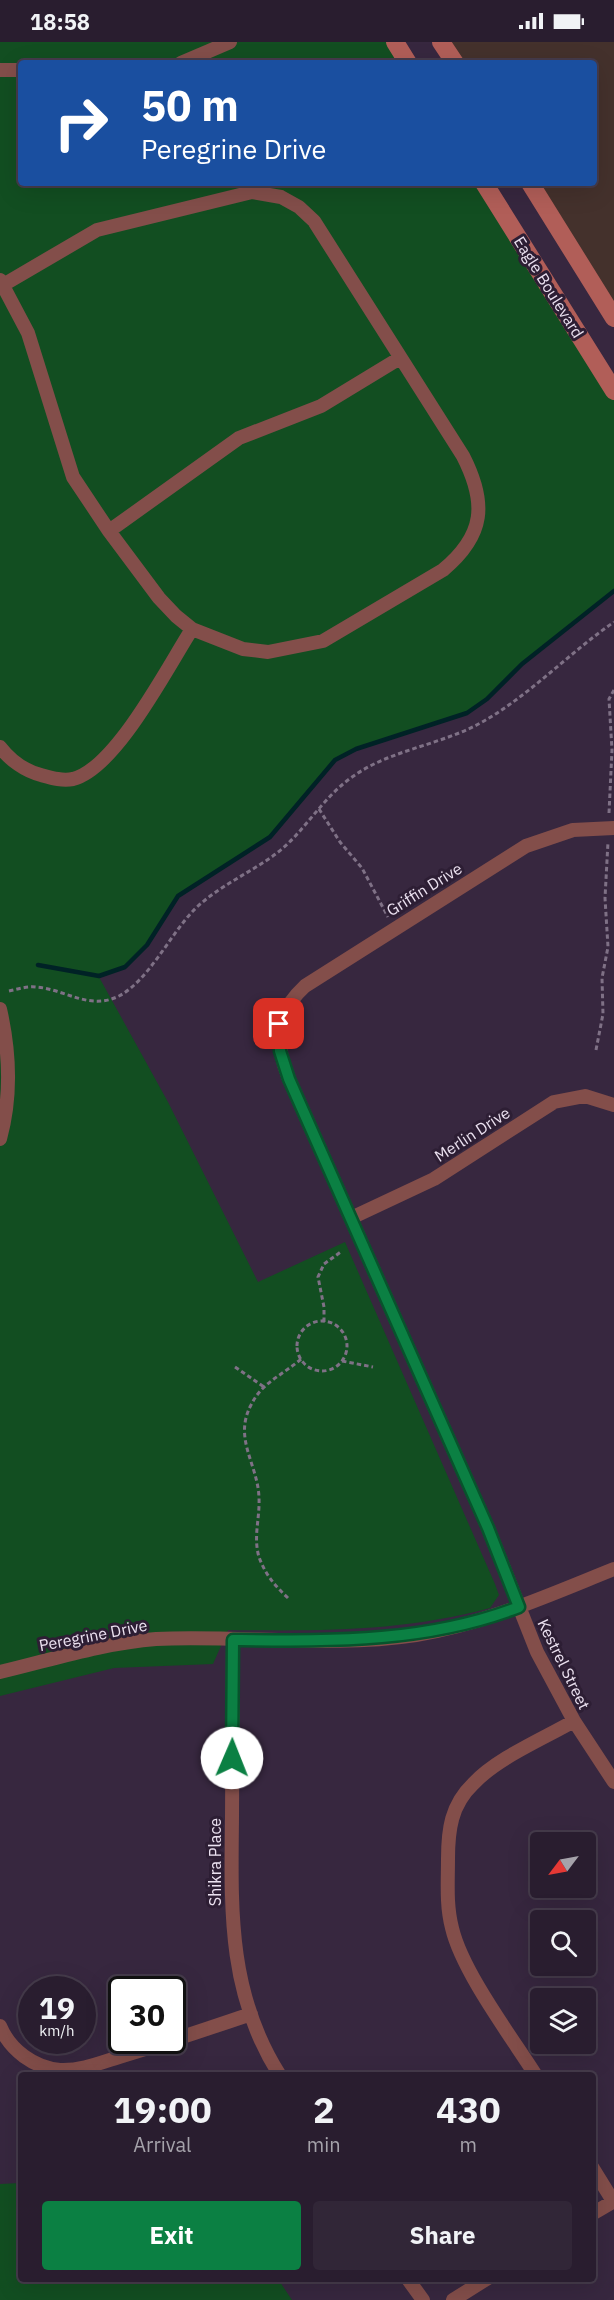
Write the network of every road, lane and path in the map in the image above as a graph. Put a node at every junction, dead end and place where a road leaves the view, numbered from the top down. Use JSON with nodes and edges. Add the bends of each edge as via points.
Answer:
{"nodes":[{"id":1,"x":230,"y":42,"type":"edge"},
{"id":2,"x":395,"y":42,"type":"edge"},
{"id":3,"x":441,"y":42,"type":"edge"},
{"id":4,"x":188,"y":60,"type":"edge"},
{"id":5,"x":406,"y":60,"type":"edge"},
{"id":6,"x":452,"y":60,"type":"edge"},
{"id":7,"x":0,"y":70,"type":"edge"},
{"id":8,"x":18,"y":70,"type":"edge"},
{"id":9,"x":486,"y":186,"type":"edge"},
{"id":10,"x":532,"y":186,"type":"edge"},
{"id":11,"x":2,"y":283,"type":"edge"},
{"id":12,"x":614,"y":318,"type":"edge"},
{"id":13,"x":400,"y":358,"type":"junction"},
{"id":14,"x":614,"y":391,"type":"edge"},
{"id":15,"x":109,"y":531,"type":"junction"},
{"id":16,"x":614,"y":622,"type":"edge"},
{"id":17,"x":192,"y":630,"type":"junction"},
{"id":18,"x":614,"y":690,"type":"edge"},
{"id":19,"x":0,"y":747,"type":"edge"},
{"id":20,"x":319,"y":809,"type":"junction"},
{"id":21,"x":611,"y":822,"type":"edge"},
{"id":22,"x":608,"y":842,"type":"dead end"},
{"id":23,"x":388,"y":917,"type":"dead end"},
{"id":24,"x":9,"y":991,"type":"dead end"},
{"id":25,"x":0,"y":1009,"type":"edge"},
{"id":26,"x":279,"y":1024,"type":"joint"},
{"id":27,"x":596,"y":1050,"type":"dead end"},
{"id":28,"x":614,"y":1105,"type":"edge"},
{"id":29,"x":0,"y":1139,"type":"edge"},
{"id":30,"x":351,"y":1218,"type":"junction"},
{"id":31,"x":342,"y":1251,"type":"dead end"},
{"id":32,"x":324,"y":1322,"type":"junction"},
{"id":33,"x":301,"y":1359,"type":"junction"},
{"id":34,"x":342,"y":1361,"type":"junction"},
{"id":35,"x":235,"y":1367,"type":"dead end"},
{"id":36,"x":374,"y":1367,"type":"dead end"},
{"id":37,"x":264,"y":1387,"type":"junction"},
{"id":38,"x":614,"y":1569,"type":"edge"},
{"id":39,"x":288,"y":1598,"type":"dead end"},
{"id":40,"x":519,"y":1607,"type":"junction"},
{"id":41,"x":233,"y":1640,"type":"junction"},
{"id":42,"x":0,"y":1672,"type":"edge"},
{"id":43,"x":573,"y":1721,"type":"junction"},
{"id":44,"x":614,"y":1782,"type":"edge"},
{"id":45,"x":251,"y":2014,"type":"junction"},
{"id":46,"x":0,"y":2026,"type":"edge"},
{"id":47,"x":278,"y":2072,"type":"edge"},
{"id":48,"x":534,"y":2072,"type":"edge"},
{"id":49,"x":596,"y":2173,"type":"edge"},
{"id":50,"x":614,"y":2201,"type":"edge"},
{"id":51,"x":596,"y":2212,"type":"edge"},
{"id":52,"x":410,"y":2282,"type":"edge"},
{"id":53,"x":482,"y":2282,"type":"edge"},
{"id":54,"x":423,"y":2300,"type":"edge"},
{"id":55,"x":453,"y":2300,"type":"edge"}],
"edges":[{"from":1,"to":4,"type":"street"},
{"from":2,"to":5,"type":"street"},
{"from":3,"to":6,"type":"street"},
{"from":7,"to":8,"type":"street"},
{"from":9,"to":14,"type":"street","name":"Eagle Boulevard"},
{"from":10,"to":12,"type":"street"},
{"from":11,"to":13,"type":"street","via":[[97,230],[252,192],[266,192],[281,196],[314,221]]},
{"from":11,"to":15,"type":"street","via":[[39,363],[73,477]]},
{"from":13,"to":15,"type":"street","via":[[321,406],[239,438]]},
{"from":13,"to":17,"type":"street","via":[[463,456],[479,495],[474,537],[460,556],[323,641],[268,652],[243,649]]},
{"from":15,"to":17,"type":"street","via":[[159,598]]},
{"from":16,"to":20,"type":"path","via":[[500,711],[468,730],[374,763],[346,781]]},
{"from":17,"to":19,"type":"street","via":[[113,752],[87,773],[72,779],[45,777],[19,765]]},
{"from":18,"to":21,"type":"path","via":[[609,699]]},
{"from":20,"to":23,"type":"path","via":[[362,868]]},
{"from":20,"to":24,"type":"path","via":[[283,848],[195,909],[136,983],[118,996],[94,1002],[39,987]]},
{"from":21,"to":26,"type":"street","name":"Griffin Drive","via":[[555,834],[512,854],[314,979],[289,1003]]},
{"from":22,"to":27,"type":"path","via":[[608,947]]},
{"from":25,"to":29,"type":"street","via":[[9,1074],[6,1118]]},
{"from":26,"to":30,"type":"street","name":"Kestrel Street","via":[[284,1066]]},
{"from":28,"to":30,"type":"street","name":"Merlin Drive","via":[[585,1096],[554,1102],[434,1179]]},
{"from":30,"to":40,"type":"street","name":"Kestrel Street"},
{"from":31,"to":32,"type":"path","via":[[324,1264],[318,1277]]},
{"from":32,"to":33,"type":"path","via":[[309,1325],[299,1337]]},
{"from":32,"to":34,"type":"path","via":[[344,1334],[347,1351]]},
{"from":33,"to":34,"type":"path","via":[[314,1370],[323,1371]]},
{"from":33,"to":37,"type":"path"},
{"from":34,"to":36,"type":"path"},
{"from":35,"to":37,"type":"path"},
{"from":37,"to":39,"type":"path","via":[[246,1416],[243,1439],[259,1496],[258,1555],[269,1578]]},
{"from":38,"to":40,"type":"street","name":"Peregrine Drive"},
{"from":40,"to":41,"type":"street","name":"Peregrine Drive","via":[[463,1625],[394,1637]]},
{"from":40,"to":43,"type":"street","name":"Kestrel Street"},
{"from":41,"to":42,"type":"street","name":"Peregrine Drive","via":[[140,1641]]},
{"from":41,"to":45,"type":"street","name":"Shikra Place","via":[[232,1916],[235,1955]]},
{"from":43,"to":44,"type":"street","name":"Kestrel Street"},
{"from":43,"to":48,"type":"street","via":[[490,1769],[472,1784],[453,1813],[448,1836],[447,1900],[456,1944]]},
{"from":45,"to":46,"type":"street","via":[[161,2045],[62,2070],[28,2060]]},
{"from":45,"to":47,"type":"street","name":"Shikra Place"},
{"from":49,"to":50,"type":"street"},
{"from":50,"to":51,"type":"street"},
{"from":52,"to":54,"type":"street"},
{"from":53,"to":55,"type":"street"}]}
